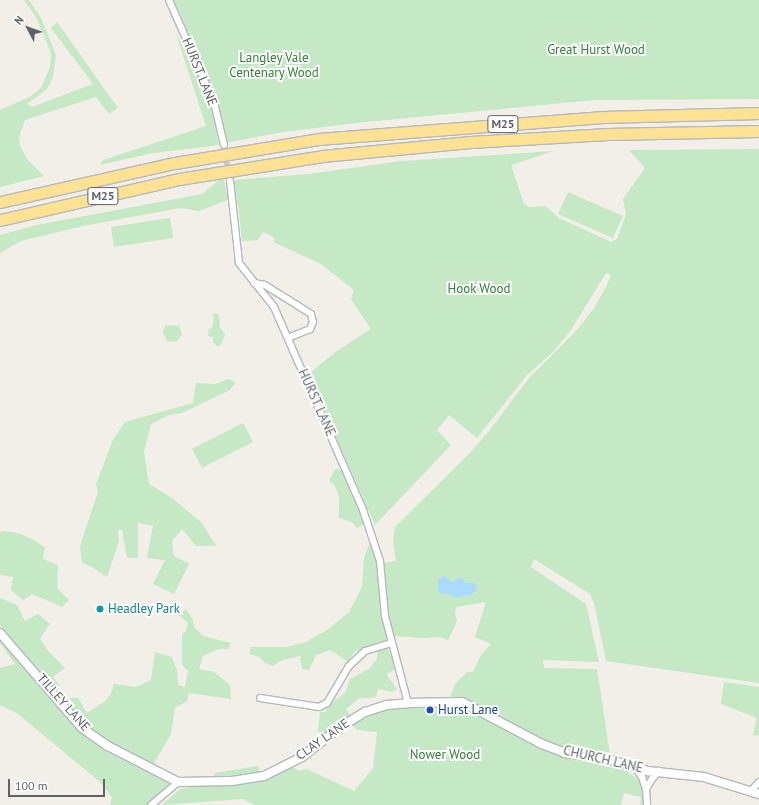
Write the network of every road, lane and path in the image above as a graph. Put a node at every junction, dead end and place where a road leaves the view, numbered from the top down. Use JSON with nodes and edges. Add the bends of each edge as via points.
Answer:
{"nodes":[{"id":1,"x":169,"y":0,"type":"edge"},
{"id":2,"x":759,"y":113,"type":"edge"},
{"id":3,"x":759,"y":131,"type":"edge"},
{"id":4,"x":224,"y":145,"type":"tunnel mouth"},
{"id":5,"x":230,"y":181,"type":"tunnel mouth"},
{"id":6,"x":0,"y":202,"type":"edge"},
{"id":7,"x":0,"y":220,"type":"edge"},
{"id":8,"x":254,"y":283,"type":"junction"},
{"id":9,"x":288,"y":338,"type":"junction"},
{"id":10,"x":0,"y":633,"type":"edge"},
{"id":11,"x":392,"y":642,"type":"junction"},
{"id":12,"x":260,"y":698,"type":"dead end"},
{"id":13,"x":408,"y":703,"type":"junction"},
{"id":14,"x":634,"y":767,"type":"junction"},
{"id":15,"x":660,"y":772,"type":"junction"},
{"id":16,"x":178,"y":782,"type":"junction"},
{"id":17,"x":759,"y":782,"type":"edge"},
{"id":18,"x":646,"y":789,"type":"junction"},
{"id":19,"x":755,"y":793,"type":"edge"},
{"id":20,"x":151,"y":805,"type":"edge"},
{"id":21,"x":647,"y":805,"type":"edge"}],
"edges":[{"from":1,"to":4,"type":"street","name":"HURST LANE","via":[[214,102]]},
{"from":2,"to":6,"type":"highway","number":"M25","via":[[603,117],[318,139],[175,163]]},
{"from":3,"to":7,"type":"highway","number":"M25","via":[[608,134],[470,142],[322,156],[179,179]]},
{"from":5,"to":8,"type":"street","name":"HURST LANE","via":[[239,263]]},
{"from":8,"to":9,"type":"street","name":"HURST LANE","via":[[274,307]]},
{"from":8,"to":9,"type":"street","via":[[265,285],[311,314],[313,322],[310,329]]},
{"from":9,"to":11,"type":"street","name":"HURST LANE","via":[[363,510],[380,561],[385,616]]},
{"from":10,"to":16,"type":"street","name":"TILLEY LANE","via":[[82,728],[108,746]]},
{"from":11,"to":12,"type":"street","via":[[365,651],[349,666],[327,703],[320,707]]},
{"from":11,"to":13,"type":"street","name":"HURST LANE"},
{"from":13,"to":14,"type":"street","name":"CHURCH LANE","via":[[462,702],[542,744],[565,753],[611,760]]},
{"from":13,"to":16,"type":"street","name":"CLAY LANE","via":[[387,705],[365,712],[339,728],[302,757],[264,776],[232,781]]},
{"from":14,"to":15,"type":"street","name":"CHURCH LANE"},
{"from":14,"to":18,"type":"street","via":[[642,777]]},
{"from":15,"to":18,"type":"street"},
{"from":15,"to":19,"type":"street","name":"CHURCH LANE","via":[[704,777]]},
{"from":16,"to":20,"type":"street"},
{"from":17,"to":19,"type":"street"},
{"from":18,"to":21,"type":"street"}]}
